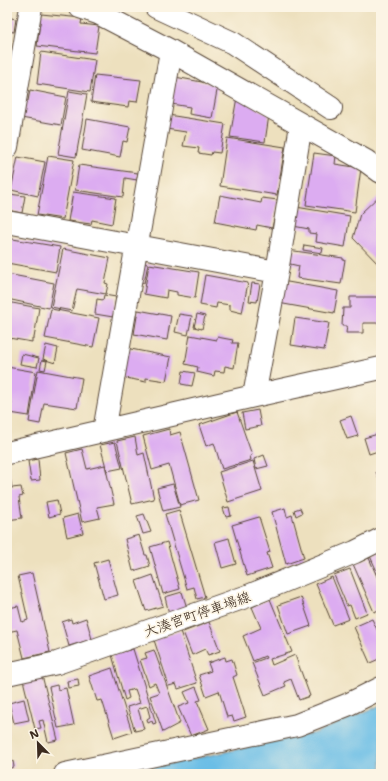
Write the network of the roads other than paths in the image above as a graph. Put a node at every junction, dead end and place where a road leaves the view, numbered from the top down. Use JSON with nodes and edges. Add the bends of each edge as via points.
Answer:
{"nodes":[{"id":1,"x":31,"y":7,"type":"edge"},
{"id":2,"x":80,"y":7,"type":"edge"},
{"id":3,"x":156,"y":7,"type":"edge"},
{"id":4,"x":171,"y":51,"type":"junction"},
{"id":5,"x":331,"y":108,"type":"dead end"},
{"id":6,"x":301,"y":126,"type":"junction"},
{"id":7,"x":7,"y":147,"type":"edge"},
{"id":8,"x":381,"y":172,"type":"edge"},
{"id":9,"x":7,"y":222,"type":"edge"},
{"id":10,"x":137,"y":246,"type":"junction"},
{"id":11,"x":277,"y":272,"type":"junction"},
{"id":12,"x":381,"y":368,"type":"edge"},
{"id":13,"x":254,"y":396,"type":"junction"},
{"id":14,"x":104,"y":431,"type":"junction"},
{"id":15,"x":7,"y":453,"type":"edge"},
{"id":16,"x":381,"y":539,"type":"edge"},
{"id":17,"x":7,"y":674,"type":"edge"},
{"id":18,"x":381,"y":688,"type":"edge"},
{"id":19,"x":65,"y":774,"type":"edge"}],
"edges":[{"from":1,"to":7,"type":"street"},
{"from":2,"to":4,"type":"street","via":[[98,13]]},
{"from":3,"to":5,"type":"street","via":[[233,43]]},
{"from":4,"to":6,"type":"street"},
{"from":4,"to":10,"type":"street"},
{"from":6,"to":8,"type":"street","via":[[366,161]]},
{"from":6,"to":11,"type":"street"},
{"from":9,"to":10,"type":"street"},
{"from":10,"to":11,"type":"street"},
{"from":10,"to":14,"type":"street"},
{"from":11,"to":13,"type":"street"},
{"from":12,"to":13,"type":"street"},
{"from":13,"to":14,"type":"street"},
{"from":14,"to":15,"type":"street"},
{"from":16,"to":17,"type":"street","name":"大湊宮町停車場線","via":[[248,596],[57,662]]},
{"from":18,"to":19,"type":"street","via":[[347,705],[296,725]]}]}
